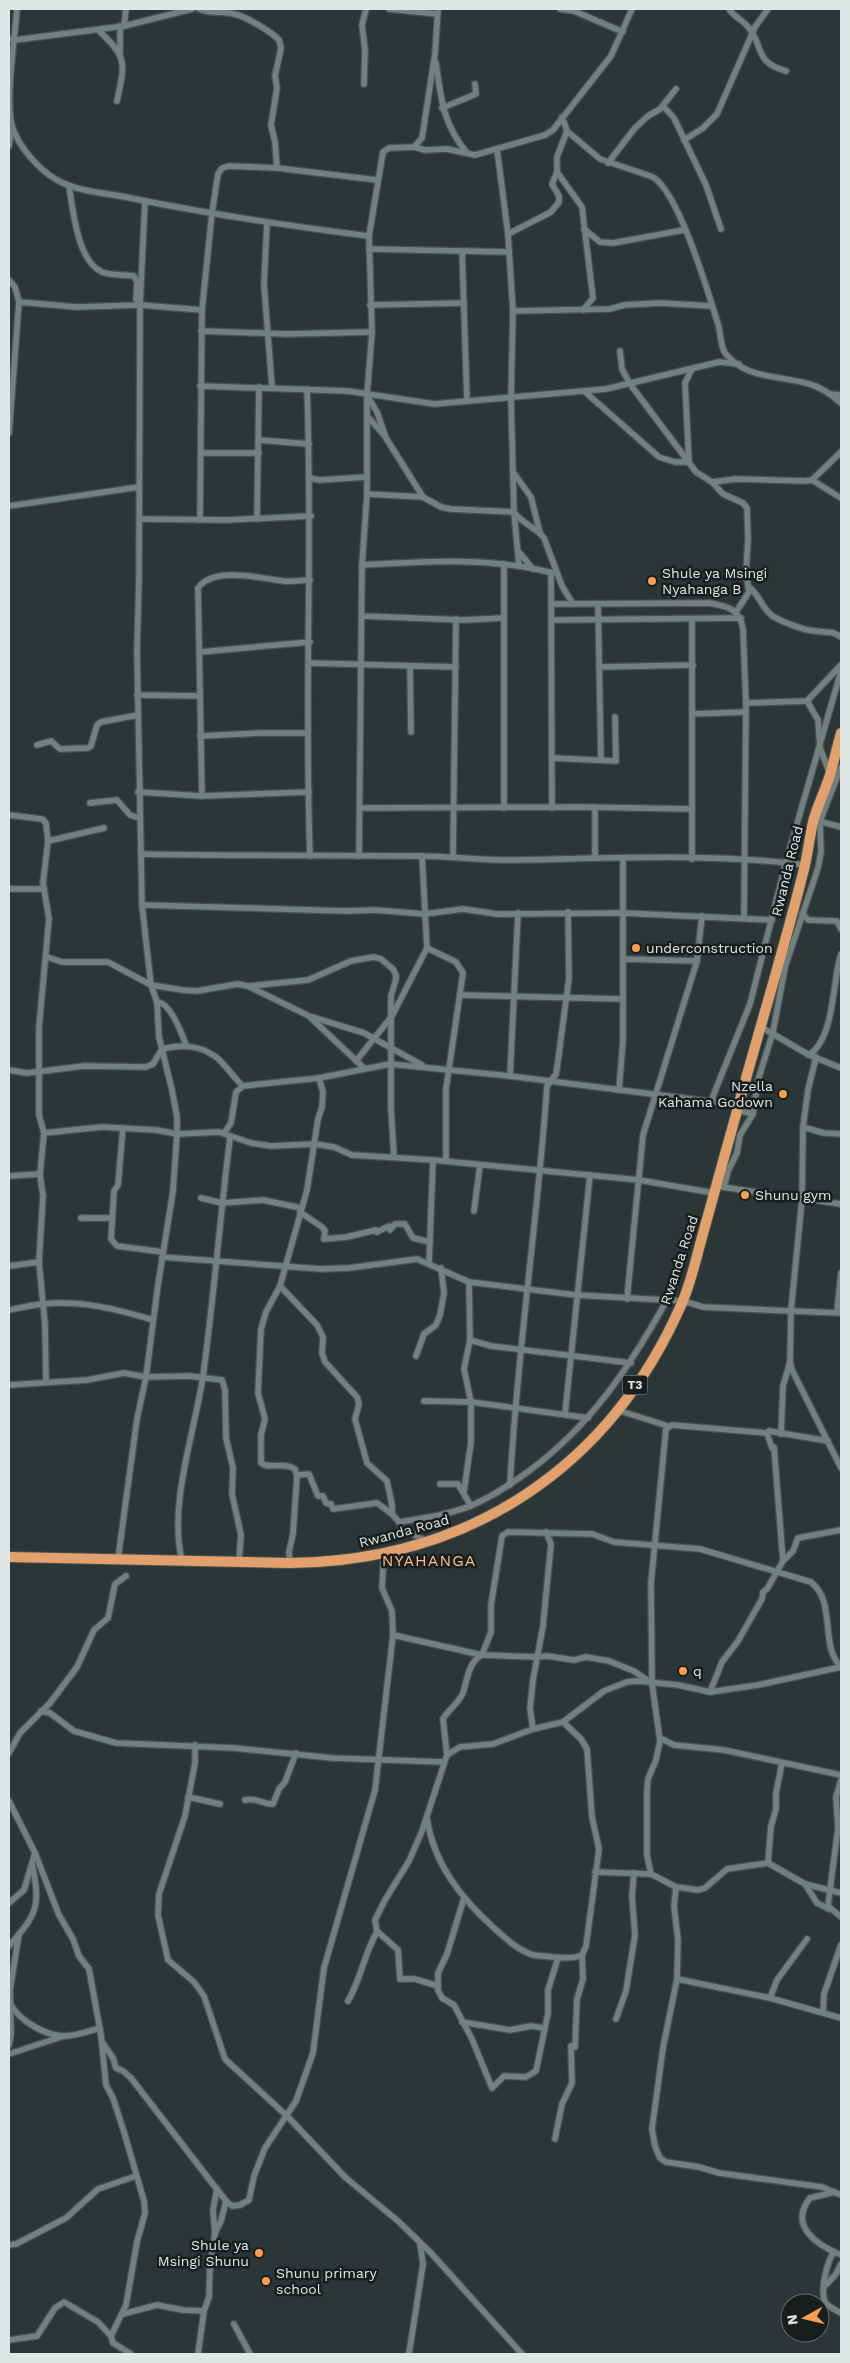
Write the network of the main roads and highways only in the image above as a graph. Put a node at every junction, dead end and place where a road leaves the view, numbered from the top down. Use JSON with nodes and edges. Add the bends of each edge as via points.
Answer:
{"nodes":[{"id":1,"x":841,"y":733,"type":"edge"},
{"id":2,"x":9,"y":1557,"type":"edge"}],
"edges":[{"from":1,"to":2,"type":"highway","name":"Rwanda Road","number":"T3","via":[[718,1189],[683,1301],[649,1365],[592,1440],[538,1488],[492,1516],[427,1542],[384,1554],[328,1562],[290,1563]]}]}
